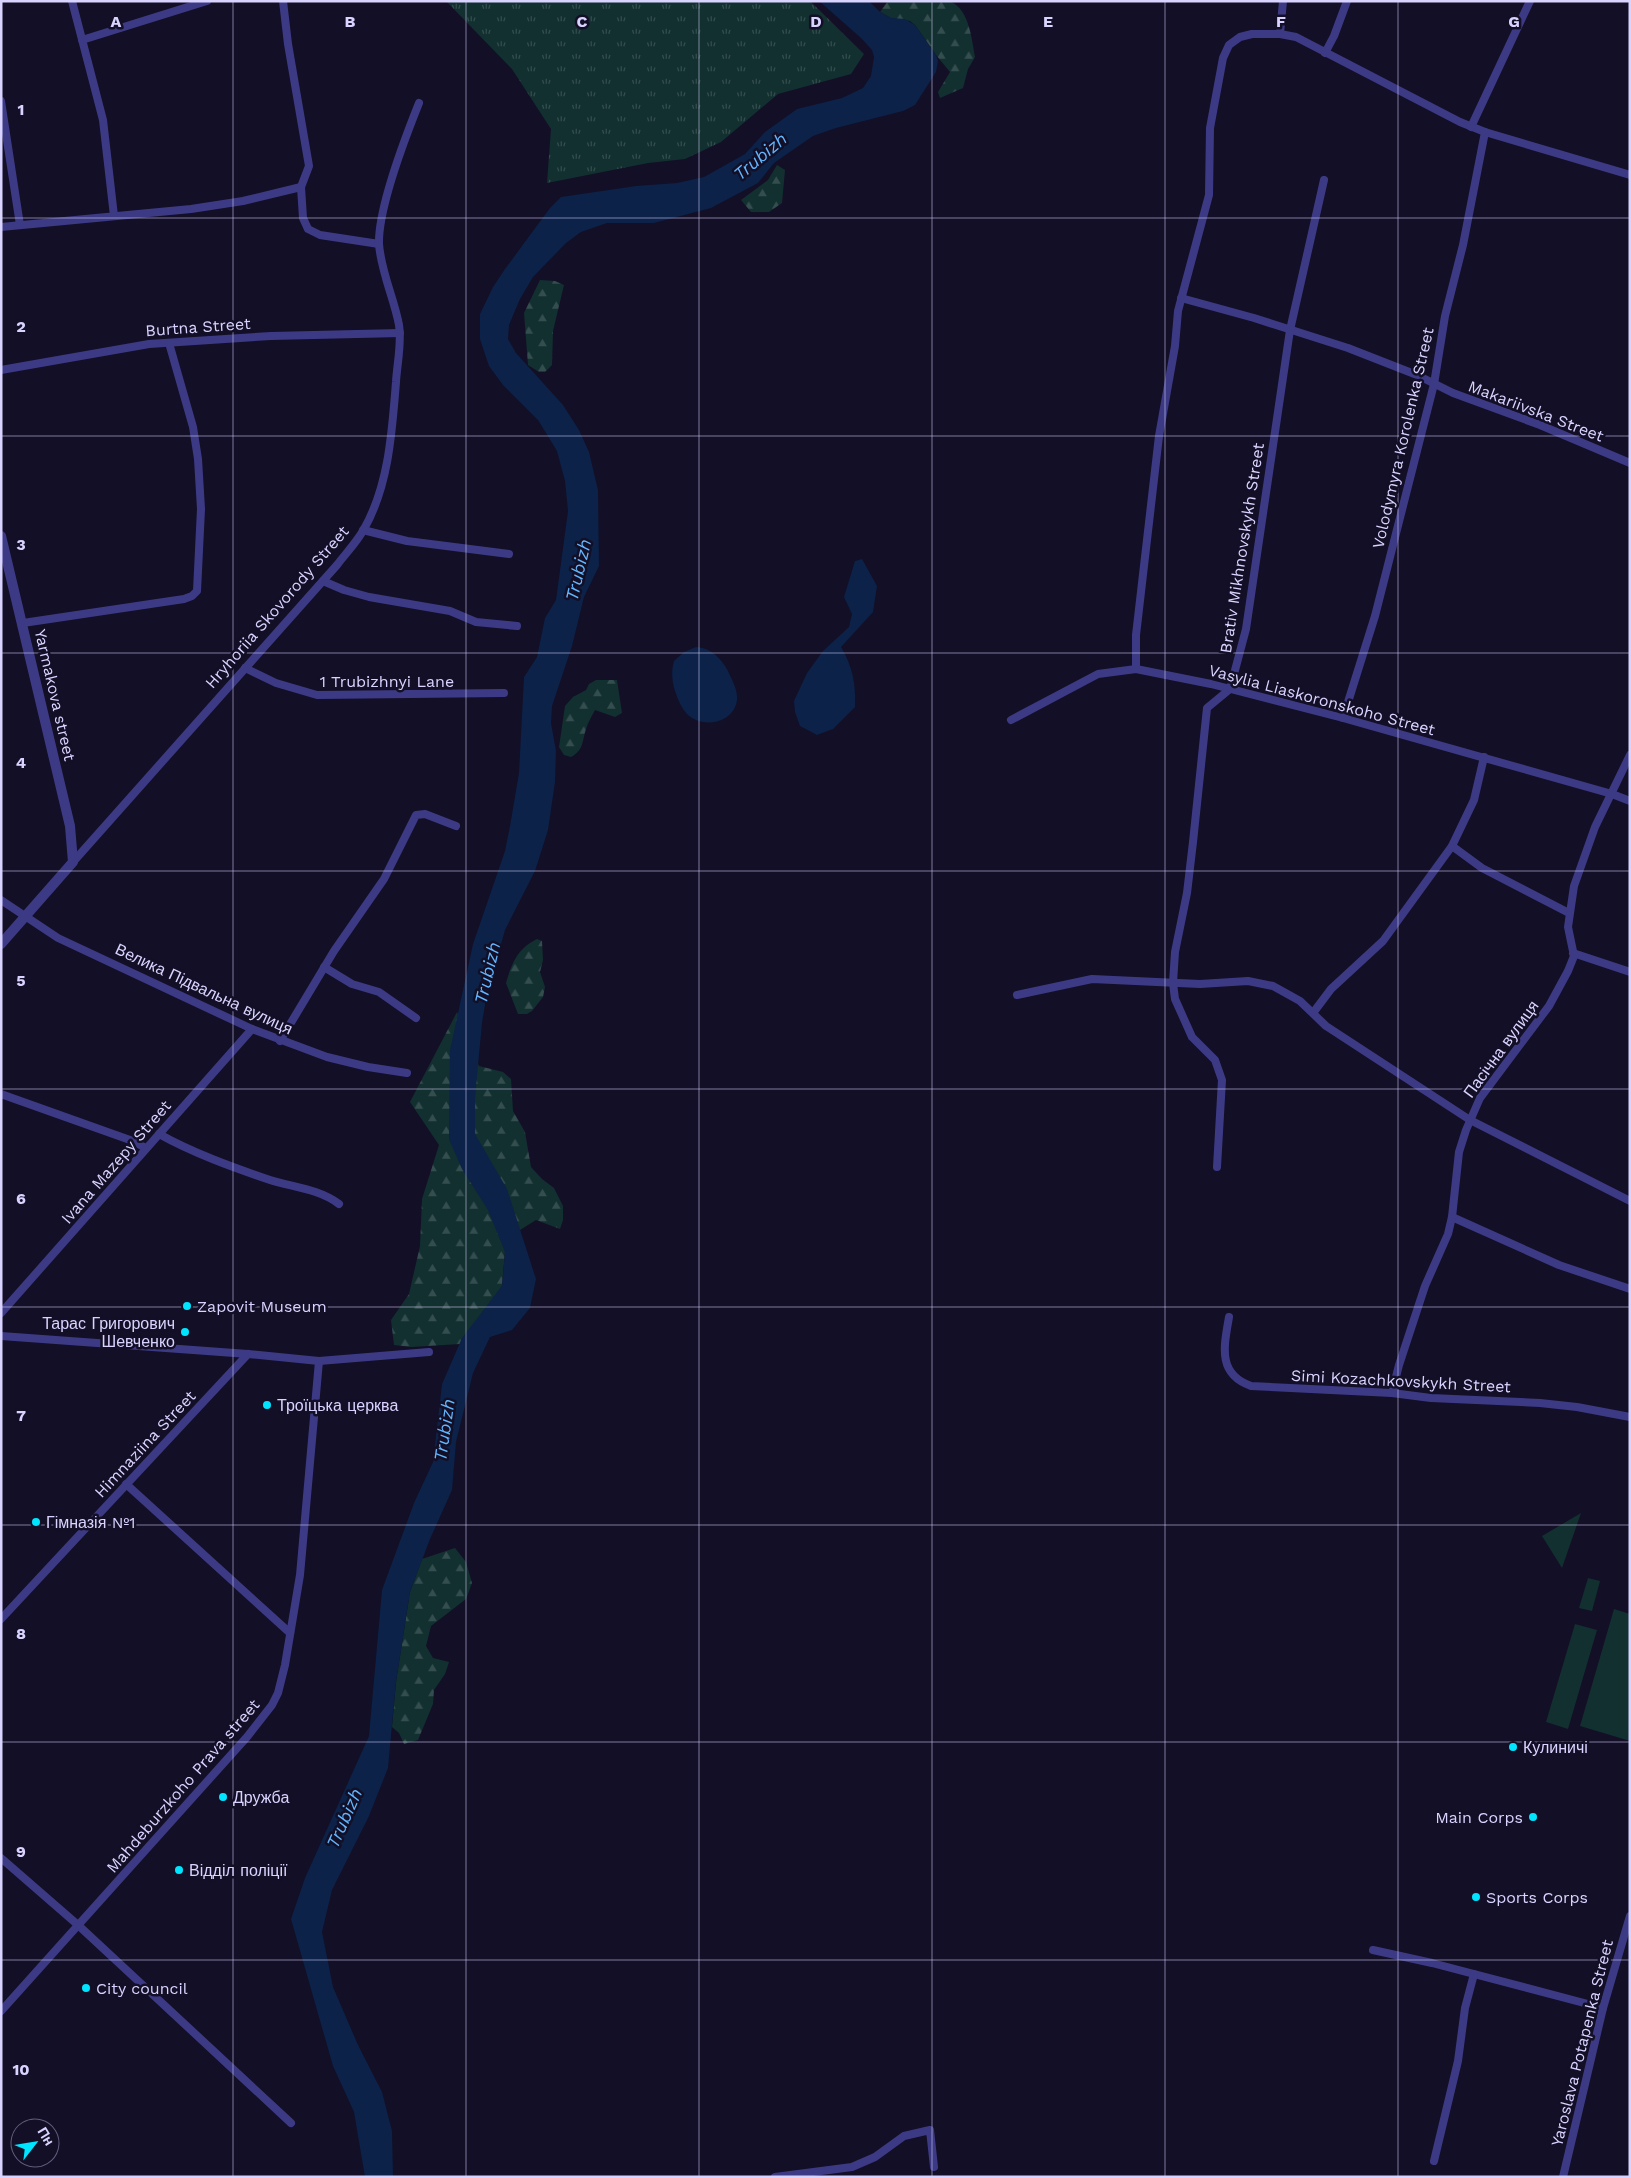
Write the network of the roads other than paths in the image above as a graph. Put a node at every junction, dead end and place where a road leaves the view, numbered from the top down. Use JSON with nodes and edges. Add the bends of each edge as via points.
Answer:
{"nodes":[{"id":1,"x":72,"y":1,"type":"edge"},
{"id":2,"x":173,"y":1,"type":"edge"},
{"id":3,"x":208,"y":1,"type":"edge"},
{"id":4,"x":283,"y":1,"type":"edge"},
{"id":5,"x":1283,"y":1,"type":"edge"},
{"id":6,"x":1347,"y":1,"type":"edge"},
{"id":7,"x":1530,"y":1,"type":"edge"},
{"id":8,"x":176,"y":10,"type":"junction"},
{"id":9,"x":1280,"y":34,"type":"junction"},
{"id":10,"x":82,"y":40,"type":"junction"},
{"id":11,"x":1325,"y":53,"type":"junction"},
{"id":12,"x":1,"y":101,"type":"edge"},
{"id":13,"x":419,"y":103,"type":"dead end"},
{"id":14,"x":1471,"y":127,"type":"junction"},
{"id":15,"x":1485,"y":132,"type":"junction"},
{"id":16,"x":1630,"y":175,"type":"edge"},
{"id":17,"x":1324,"y":180,"type":"dead end"},
{"id":18,"x":301,"y":188,"type":"junction"},
{"id":19,"x":114,"y":216,"type":"junction"},
{"id":20,"x":20,"y":225,"type":"junction"},
{"id":21,"x":1,"y":227,"type":"edge"},
{"id":22,"x":379,"y":244,"type":"junction"},
{"id":23,"x":1181,"y":298,"type":"junction"},
{"id":24,"x":1290,"y":330,"type":"junction"},
{"id":25,"x":400,"y":333,"type":"junction"},
{"id":26,"x":169,"y":343,"type":"junction"},
{"id":27,"x":1,"y":370,"type":"edge"},
{"id":28,"x":1434,"y":384,"type":"junction"},
{"id":29,"x":1630,"y":463,"type":"edge"},
{"id":30,"x":363,"y":530,"type":"junction"},
{"id":31,"x":1,"y":536,"type":"edge"},
{"id":32,"x":509,"y":554,"type":"dead end"},
{"id":33,"x":5,"y":565,"type":"edge"},
{"id":34,"x":323,"y":581,"type":"junction"},
{"id":35,"x":23,"y":623,"type":"junction"},
{"id":36,"x":517,"y":626,"type":"dead end"},
{"id":37,"x":245,"y":668,"type":"junction"},
{"id":38,"x":1136,"y":669,"type":"junction"},
{"id":39,"x":1230,"y":689,"type":"junction"},
{"id":40,"x":504,"y":693,"type":"dead end"},
{"id":41,"x":1343,"y":718,"type":"junction"},
{"id":42,"x":1012,"y":720,"type":"dead end"},
{"id":43,"x":1630,"y":755,"type":"edge"},
{"id":44,"x":1484,"y":757,"type":"junction"},
{"id":45,"x":1612,"y":794,"type":"junction"},
{"id":46,"x":1630,"y":801,"type":"edge"},
{"id":47,"x":456,"y":826,"type":"dead end"},
{"id":48,"x":1452,"y":846,"type":"junction"},
{"id":49,"x":73,"y":862,"type":"junction"},
{"id":50,"x":1,"y":900,"type":"edge"},
{"id":51,"x":1569,"y":913,"type":"junction"},
{"id":52,"x":25,"y":917,"type":"junction"},
{"id":53,"x":1,"y":944,"type":"edge"},
{"id":54,"x":1573,"y":953,"type":"junction"},
{"id":55,"x":324,"y":967,"type":"junction"},
{"id":56,"x":1630,"y":972,"type":"edge"},
{"id":57,"x":1173,"y":983,"type":"junction"},
{"id":58,"x":1017,"y":995,"type":"dead end"},
{"id":59,"x":1313,"y":1013,"type":"junction"},
{"id":60,"x":416,"y":1018,"type":"dead end"},
{"id":61,"x":252,"y":1029,"type":"junction"},
{"id":62,"x":280,"y":1040,"type":"junction"},
{"id":63,"x":407,"y":1073,"type":"dead end"},
{"id":64,"x":1,"y":1094,"type":"edge"},
{"id":65,"x":1470,"y":1120,"type":"junction"},
{"id":66,"x":159,"y":1134,"type":"junction"},
{"id":67,"x":146,"y":1148,"type":"junction"},
{"id":68,"x":1217,"y":1167,"type":"dead end"},
{"id":69,"x":1630,"y":1201,"type":"edge"},
{"id":70,"x":339,"y":1204,"type":"dead end"},
{"id":71,"x":1452,"y":1217,"type":"junction"},
{"id":72,"x":1630,"y":1289,"type":"edge"},
{"id":73,"x":1,"y":1313,"type":"edge"},
{"id":74,"x":1229,"y":1317,"type":"dead end"},
{"id":75,"x":1,"y":1336,"type":"edge"},
{"id":76,"x":428,"y":1352,"type":"dead end"},
{"id":77,"x":248,"y":1354,"type":"junction"},
{"id":78,"x":319,"y":1361,"type":"junction"},
{"id":79,"x":1392,"y":1393,"type":"junction"},
{"id":80,"x":1630,"y":1417,"type":"edge"},
{"id":81,"x":126,"y":1484,"type":"junction"},
{"id":82,"x":1,"y":1619,"type":"edge"},
{"id":83,"x":290,"y":1633,"type":"junction"},
{"id":84,"x":1,"y":1858,"type":"edge"},
{"id":85,"x":1630,"y":1916,"type":"edge"},
{"id":86,"x":78,"y":1925,"type":"junction"},
{"id":87,"x":1373,"y":1950,"type":"dead end"},
{"id":88,"x":1474,"y":1974,"type":"junction"},
{"id":89,"x":1604,"y":2008,"type":"junction"},
{"id":90,"x":1,"y":2011,"type":"edge"},
{"id":91,"x":291,"y":2123,"type":"dead end"},
{"id":92,"x":1434,"y":2161,"type":"dead end"},
{"id":93,"x":934,"y":2167,"type":"dead end"},
{"id":94,"x":774,"y":2177,"type":"edge"},
{"id":95,"x":1563,"y":2177,"type":"edge"}],
"edges":[{"from":1,"to":10,"type":"street"},
{"from":2,"to":8,"type":"street"},
{"from":3,"to":8,"type":"street"},
{"from":4,"to":18,"type":"street","via":[[308,166]]},
{"from":5,"to":9,"type":"street"},
{"from":6,"to":11,"type":"street"},
{"from":7,"to":14,"type":"street"},
{"from":8,"to":10,"type":"street"},
{"from":9,"to":11,"type":"street","via":[[1296,37]]},
{"from":9,"to":23,"type":"street","via":[[1240,37],[1229,45],[1222,58],[1210,128],[1208,195]]},
{"from":10,"to":19,"type":"street","via":[[103,120]]},
{"from":11,"to":14,"type":"street"},
{"from":12,"to":20,"type":"street"},
{"from":13,"to":22,"type":"street","name":"Hryhoriia Skovorody Street","via":[[388,192]]},
{"from":14,"to":15,"type":"street"},
{"from":15,"to":16,"type":"street"},
{"from":15,"to":28,"type":"street","name":"Volodymyra Korolenka Street"},
{"from":17,"to":24,"type":"street","name":"Brativ Mikhnovskykh Street"},
{"from":18,"to":19,"type":"street","via":[[224,204]]},
{"from":18,"to":22,"type":"street","via":[[303,218],[312,232]]},
{"from":19,"to":20,"type":"street"},
{"from":20,"to":21,"type":"street"},
{"from":22,"to":25,"type":"street","name":"Hryhoriia Skovorody Street"},
{"from":23,"to":24,"type":"street","name":"Makariivska Street"},
{"from":23,"to":38,"type":"street","via":[[1158,443],[1136,635]]},
{"from":24,"to":28,"type":"street","name":"Makariivska Street","via":[[1348,348]]},
{"from":24,"to":39,"type":"street","name":"Brativ Mikhnovskykh Street","via":[[1246,629]]},
{"from":25,"to":26,"type":"street","name":"Burtna Street","via":[[271,336]]},
{"from":25,"to":30,"type":"street","name":"Hryhoriia Skovorody Street","via":[[385,469],[378,499]]},
{"from":26,"to":27,"type":"street","name":"Burtna Street"},
{"from":26,"to":35,"type":"street","via":[[196,444],[200,509],[197,591],[184,599]]},
{"from":28,"to":29,"type":"street","name":"Makariivska Street"},
{"from":28,"to":41,"type":"street","name":"Volodymyra Korolenka Street","via":[[1375,616]]},
{"from":30,"to":32,"type":"street","via":[[407,542]]},
{"from":30,"to":34,"type":"street","name":"Hryhoriia Skovorody Street"},
{"from":31,"to":33,"type":"street","name":"Yarmakova street"},
{"from":33,"to":35,"type":"street","name":"Yarmakova street"},
{"from":34,"to":36,"type":"street","via":[[354,593],[450,610],[476,622]]},
{"from":34,"to":37,"type":"street","name":"Hryhoriia Skovorody Street"},
{"from":35,"to":49,"type":"street","name":"Yarmakova street","via":[[70,826]]},
{"from":37,"to":40,"type":"street","name":"1 Trubizhnyi Lane","via":[[276,683],[317,695]]},
{"from":37,"to":49,"type":"street","name":"Hryhoriia Skovorody Street"},
{"from":38,"to":39,"type":"street","name":"Vasylia Liaskoronskoho Street"},
{"from":38,"to":42,"type":"street","name":"Vasylia Liaskoronskoho Street","via":[[1098,674]]},
{"from":39,"to":41,"type":"street","name":"Vasylia Liaskoronskoho Street"},
{"from":39,"to":57,"type":"street","via":[[1208,708]]},
{"from":41,"to":44,"type":"street","name":"Vasylia Liaskoronskoho Street"},
{"from":43,"to":45,"type":"street","name":"Пасічна вулиця"},
{"from":44,"to":45,"type":"street","name":"Vasylia Liaskoronskoho Street"},
{"from":44,"to":48,"type":"street","via":[[1474,800]]},
{"from":45,"to":46,"type":"street","name":"Vasylia Liaskoronskoho Street"},
{"from":45,"to":51,"type":"street","name":"Пасічна вулиця","via":[[1586,848]]},
{"from":47,"to":55,"type":"street","via":[[425,814],[416,816],[384,879]]},
{"from":48,"to":51,"type":"street","via":[[1482,868]]},
{"from":48,"to":59,"type":"street","via":[[1383,941],[1331,989]]},
{"from":49,"to":52,"type":"street","name":"Hryhoriia Skovorody Street"},
{"from":50,"to":52,"type":"street","name":"Велика Підвальна вулиця"},
{"from":51,"to":54,"type":"street","name":"Пасічна вулиця","via":[[1568,934]]},
{"from":52,"to":53,"type":"street","name":"Hryhoriia Skovorody Street"},
{"from":52,"to":61,"type":"street","name":"Велика Підвальна вулиця","via":[[58,938]]},
{"from":54,"to":56,"type":"street"},
{"from":54,"to":65,"type":"street","name":"Пасічна вулиця","via":[[1568,972],[1549,1006],[1480,1098]]},
{"from":55,"to":60,"type":"street","via":[[352,984],[379,992]]},
{"from":55,"to":62,"type":"street"},
{"from":57,"to":58,"type":"street","via":[[1092,979]]},
{"from":57,"to":59,"type":"street","via":[[1236,981],[1266,984],[1292,995]]},
{"from":57,"to":68,"type":"street","via":[[1175,999],[1192,1037],[1215,1060],[1222,1080]]},
{"from":59,"to":65,"type":"street","via":[[1326,1026]]},
{"from":61,"to":62,"type":"street","name":"Велика Підвальна вулиця"},
{"from":61,"to":66,"type":"street","name":"Ivana Mazepy Street"},
{"from":62,"to":63,"type":"street","name":"Велика Підвальна вулиця","via":[[346,1062]]},
{"from":64,"to":67,"type":"street"},
{"from":65,"to":69,"type":"street"},
{"from":65,"to":71,"type":"street","name":"Пасічна вулиця","via":[[1459,1152]]},
{"from":66,"to":67,"type":"street","name":"Ivana Mazepy Street"},
{"from":66,"to":70,"type":"street","via":[[231,1165],[326,1196]]},
{"from":67,"to":73,"type":"street","name":"Ivana Mazepy Street"},
{"from":71,"to":72,"type":"street","via":[[1559,1265]]},
{"from":71,"to":79,"type":"street","name":"Пасічна вулиця"},
{"from":74,"to":79,"type":"street","name":"Simi Kozachkovskykh Street","via":[[1226,1363],[1231,1374],[1245,1384]]},
{"from":75,"to":77,"type":"street"},
{"from":76,"to":78,"type":"street"},
{"from":77,"to":78,"type":"street"},
{"from":77,"to":81,"type":"street","name":"Himnaziina Street"},
{"from":78,"to":83,"type":"street","name":"Mahdeburzkoho Prava street","via":[[301,1569]]},
{"from":79,"to":80,"type":"street","name":"Simi Kozachkovskykh Street","via":[[1540,1403]]},
{"from":81,"to":82,"type":"street","name":"Himnaziina Street"},
{"from":81,"to":83,"type":"street"},
{"from":83,"to":86,"type":"street","name":"Mahdeburzkoho Prava street","via":[[278,1693],[269,1711]]},
{"from":84,"to":86,"type":"street"},
{"from":85,"to":89,"type":"street","name":"Yaroslava Potapenka Street"},
{"from":86,"to":90,"type":"street","name":"Mahdeburzkoho Prava street"},
{"from":86,"to":91,"type":"street"},
{"from":87,"to":88,"type":"street"},
{"from":88,"to":89,"type":"street"},
{"from":88,"to":92,"type":"street","via":[[1458,2061]]},
{"from":89,"to":95,"type":"street","name":"Yaroslava Potapenka Street"},
{"from":93,"to":94,"type":"street","via":[[930,2130],[904,2136],[869,2160],[852,2167]]}]}
